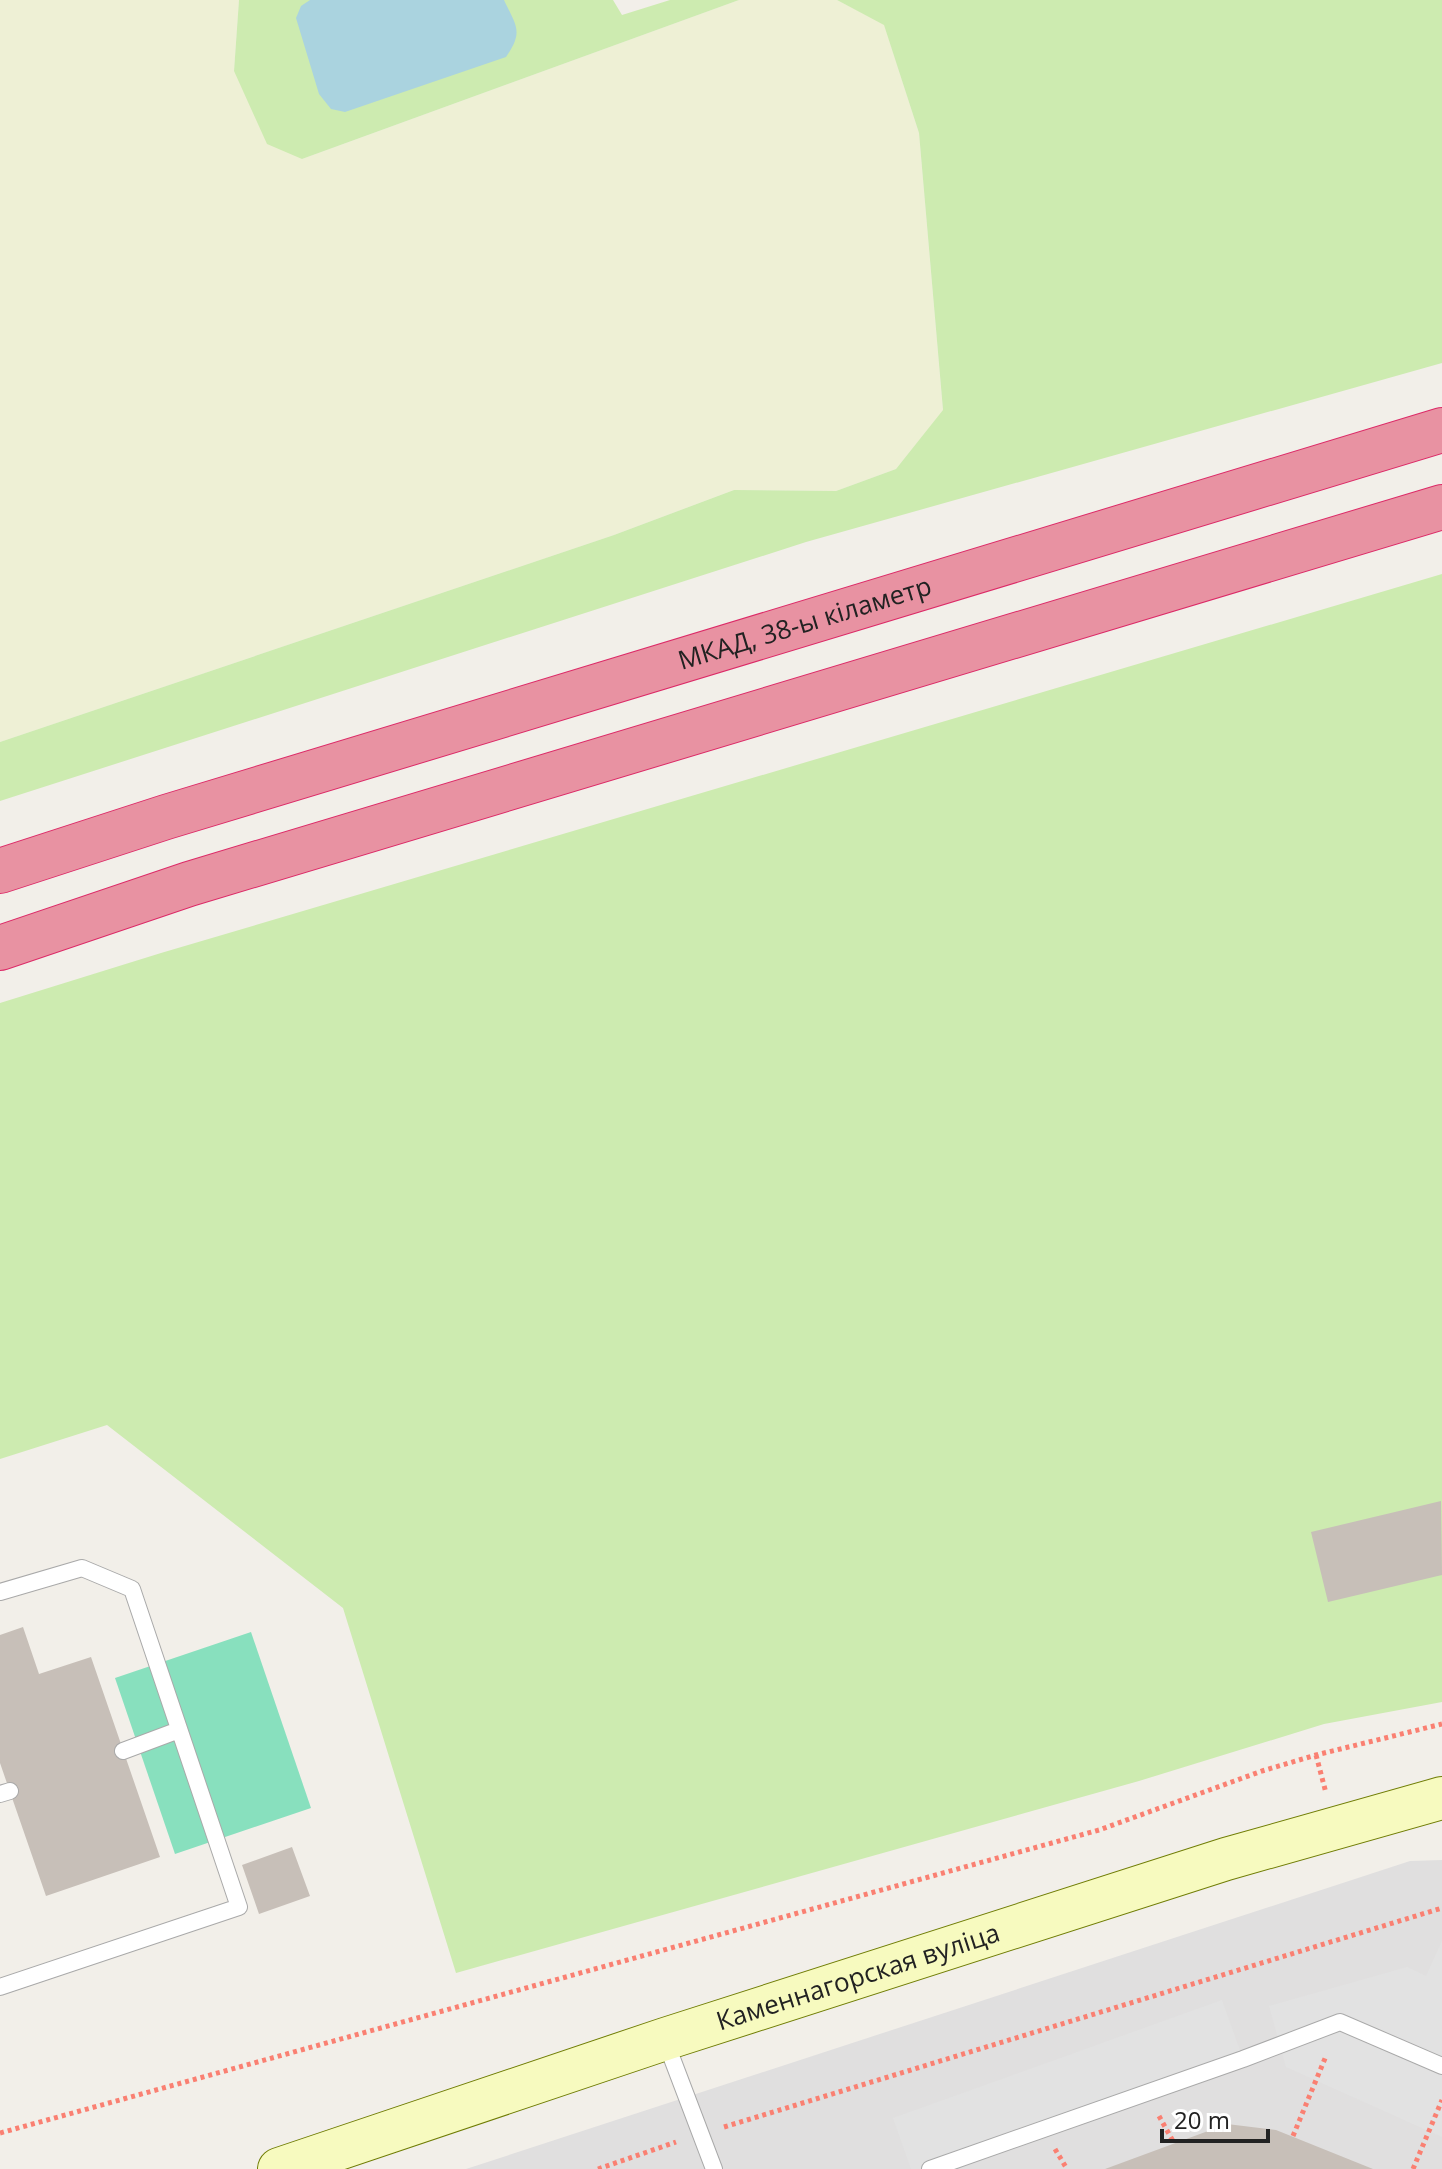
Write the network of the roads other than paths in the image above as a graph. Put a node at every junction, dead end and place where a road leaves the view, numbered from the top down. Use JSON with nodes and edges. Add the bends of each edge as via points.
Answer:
{"nodes":[{"id":1,"x":1442,"y":430,"type":"edge"},
{"id":2,"x":1442,"y":507,"type":"edge"},
{"id":3,"x":0,"y":871,"type":"edge"},
{"id":4,"x":0,"y":948,"type":"edge"},
{"id":5,"x":0,"y":1592,"type":"edge"},
{"id":6,"x":179,"y":1730,"type":"junction"},
{"id":7,"x":123,"y":1751,"type":"dead end"},
{"id":8,"x":1442,"y":1798,"type":"edge"},
{"id":9,"x":0,"y":1987,"type":"edge"},
{"id":10,"x":665,"y":2039,"type":"junction"},
{"id":11,"x":1442,"y":2066,"type":"edge"},
{"id":12,"x":279,"y":2169,"type":"edge"},
{"id":13,"x":714,"y":2169,"type":"edge"},
{"id":14,"x":930,"y":2169,"type":"edge"}],
"edges":[{"from":1,"to":3,"type":"highway","name":"МКАД, 38-ы кіламетр"},
{"from":2,"to":4,"type":"highway","via":[[189,884]]},
{"from":5,"to":6,"type":"lane","via":[[82,1568],[132,1589]]},
{"from":6,"to":7,"type":"lane"},
{"from":6,"to":9,"type":"lane","via":[[239,1907]]},
{"from":8,"to":10,"type":"main road","name":"Каменнагорская вуліца","via":[[1226,1859]]},
{"from":10,"to":12,"type":"main road","name":"Каменнагорская вуліца"},
{"from":10,"to":13,"type":"lane"},
{"from":11,"to":14,"type":"lane","via":[[1340,2022]]}]}
